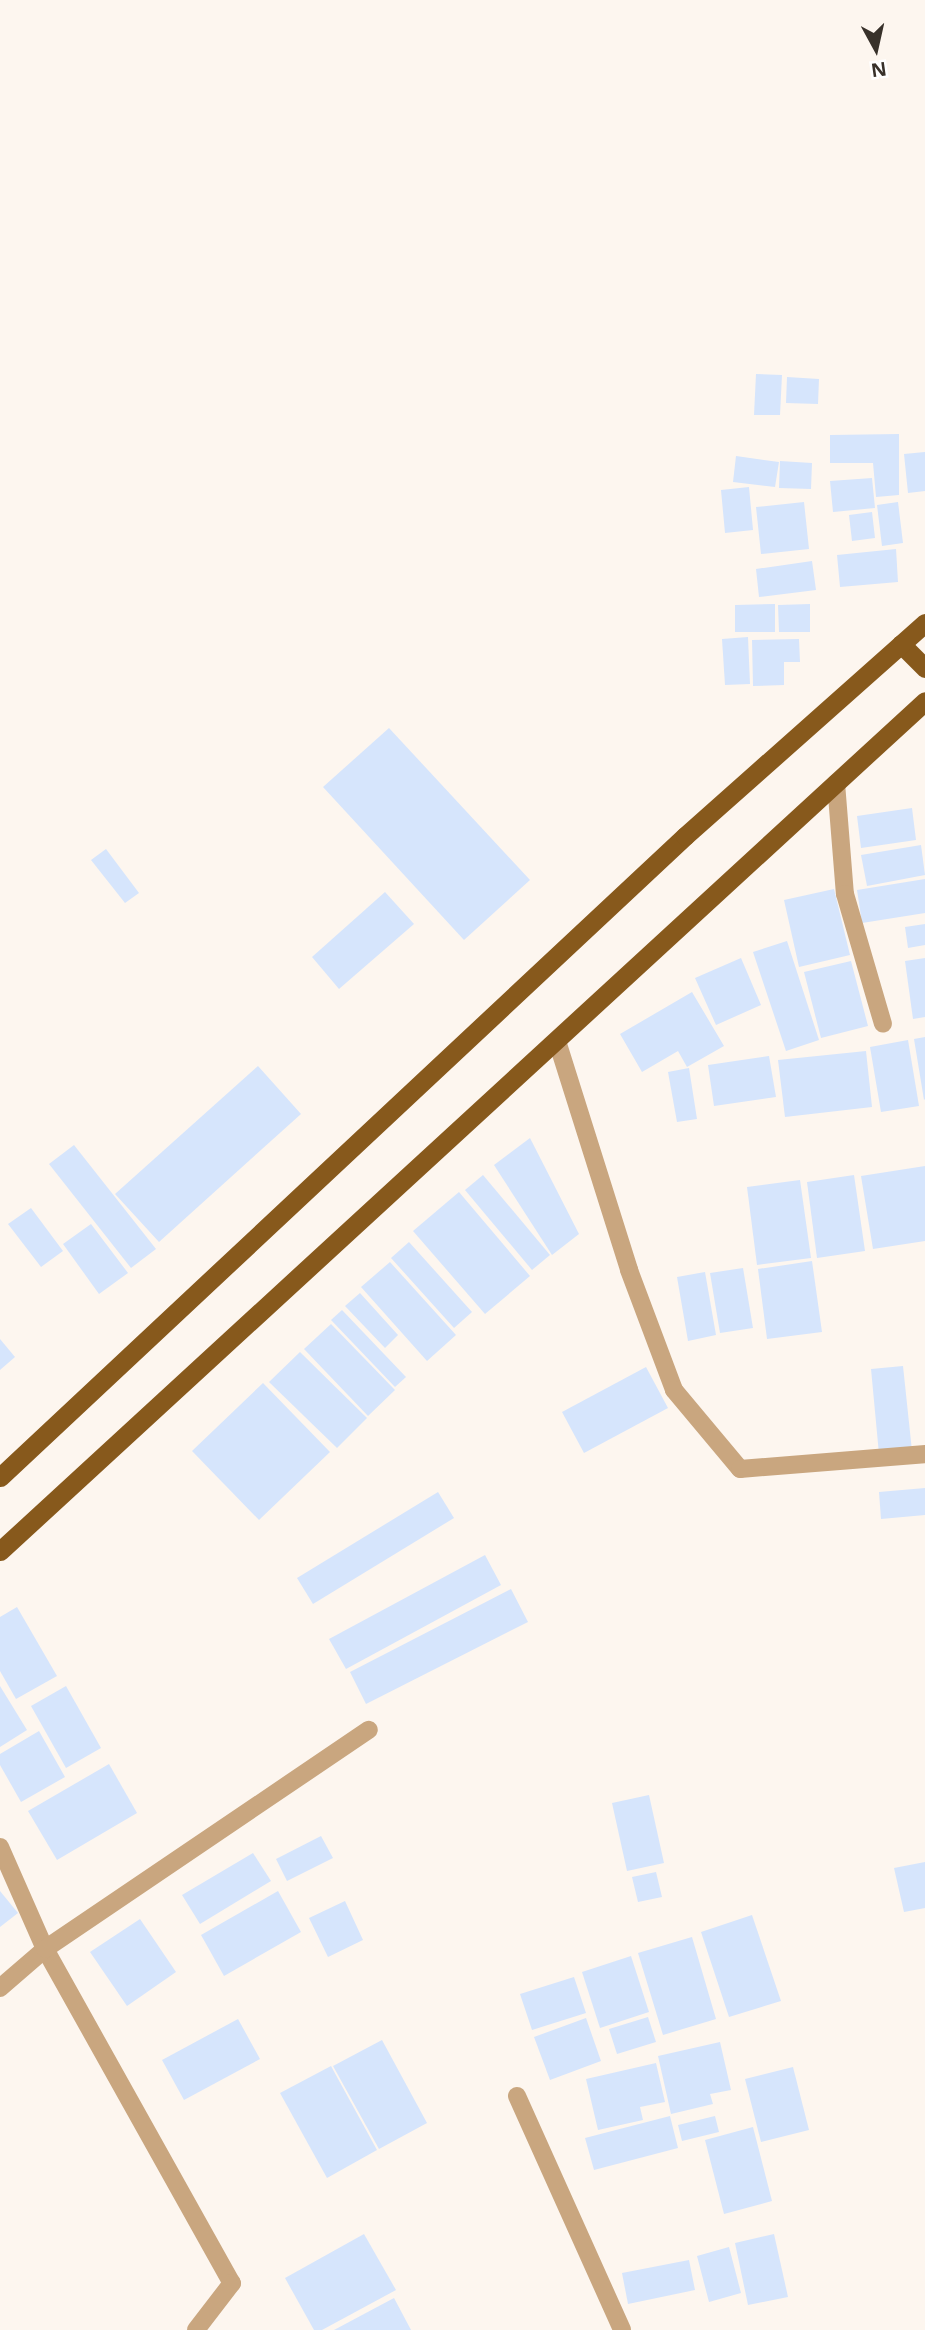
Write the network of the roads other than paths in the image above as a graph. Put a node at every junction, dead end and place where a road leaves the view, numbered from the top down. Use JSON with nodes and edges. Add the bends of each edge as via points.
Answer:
{"nodes":[{"id":1,"x":925,"y":623,"type":"edge"},
{"id":2,"x":901,"y":644,"type":"junction"},
{"id":3,"x":925,"y":668,"type":"edge"},
{"id":4,"x":925,"y":701,"type":"edge"},
{"id":5,"x":836,"y":783,"type":"junction"},
{"id":6,"x":883,"y":1024,"type":"dead end"},
{"id":7,"x":557,"y":1041,"type":"junction"},
{"id":8,"x":925,"y":1454,"type":"edge"},
{"id":9,"x":0,"y":1477,"type":"edge"},
{"id":10,"x":0,"y":1551,"type":"edge"},
{"id":11,"x":369,"y":1730,"type":"dead end"},
{"id":12,"x":0,"y":1847,"type":"edge"},
{"id":13,"x":45,"y":1949,"type":"junction"},
{"id":14,"x":0,"y":1988,"type":"edge"},
{"id":15,"x":517,"y":2096,"type":"dead end"},
{"id":16,"x":196,"y":2330,"type":"edge"},
{"id":17,"x":622,"y":2330,"type":"edge"}],
"edges":[{"from":1,"to":2,"type":"highway"},
{"from":2,"to":3,"type":"highway"},
{"from":2,"to":9,"type":"highway","via":[[685,836]]},
{"from":4,"to":5,"type":"highway"},
{"from":5,"to":6,"type":"street","via":[[845,894]]},
{"from":5,"to":7,"type":"highway"},
{"from":7,"to":8,"type":"street","via":[[629,1270],[674,1390],[740,1469]]},
{"from":7,"to":10,"type":"highway"},
{"from":11,"to":13,"type":"street"},
{"from":12,"to":13,"type":"street"},
{"from":13,"to":14,"type":"street"},
{"from":13,"to":16,"type":"street","via":[[232,2283]]},
{"from":15,"to":17,"type":"street"}]}
